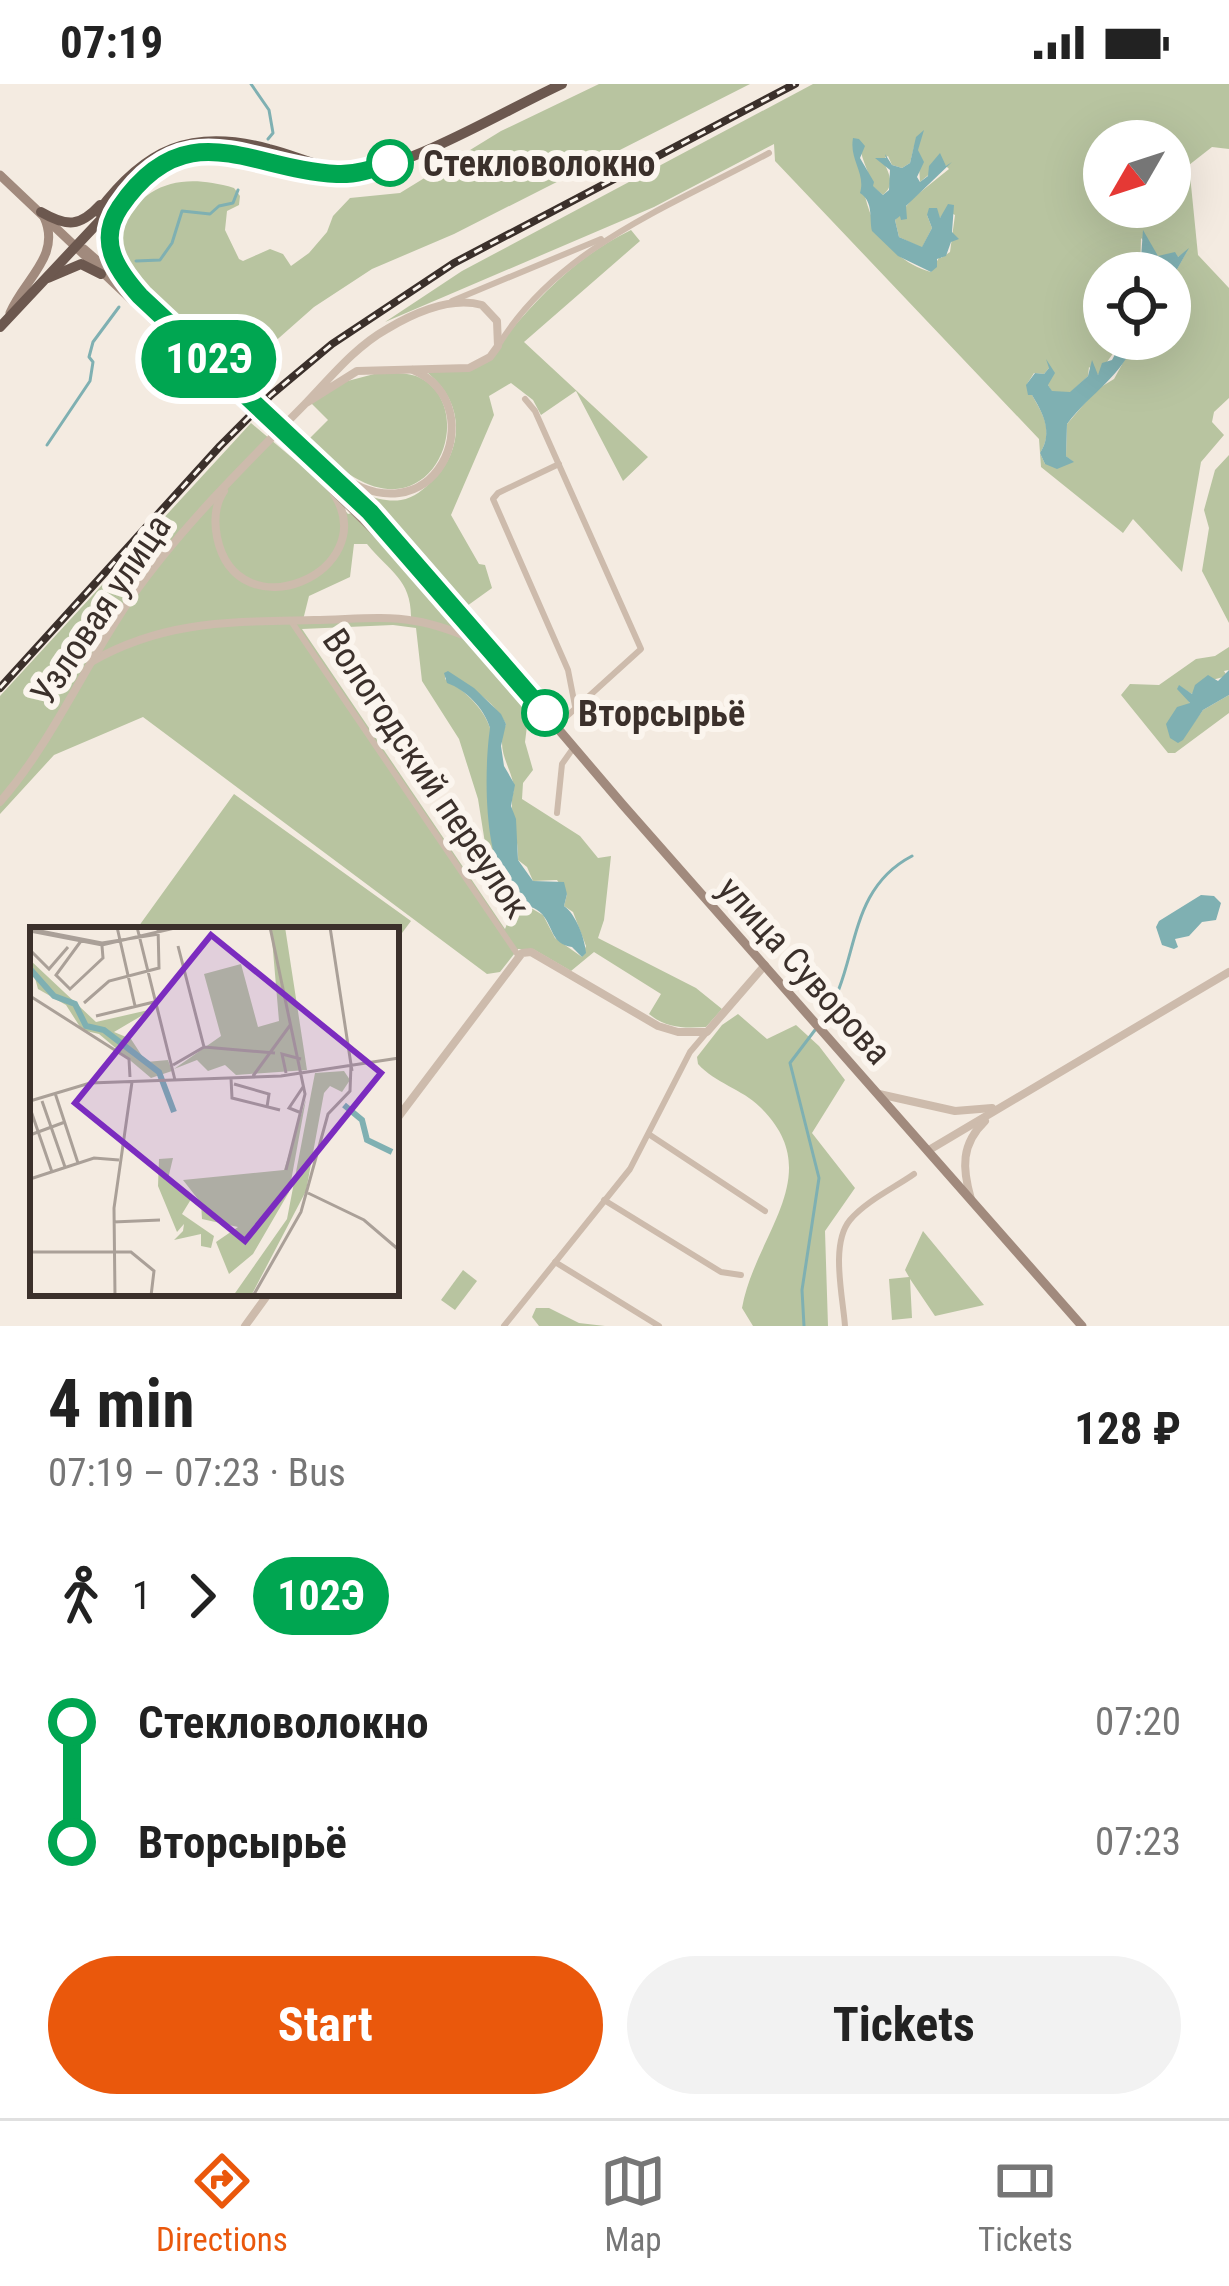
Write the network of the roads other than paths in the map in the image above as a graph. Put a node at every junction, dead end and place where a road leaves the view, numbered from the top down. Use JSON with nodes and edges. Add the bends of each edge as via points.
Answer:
{"nodes":[{"id":1,"x":562,"y":84,"type":"edge"},
{"id":2,"x":769,"y":153,"type":"dead end"},
{"id":3,"x":373,"y":169,"type":"junction"},
{"id":4,"x":0,"y":175,"type":"edge"},
{"id":5,"x":136,"y":184,"type":"junction"},
{"id":6,"x":115,"y":190,"type":"junction"},
{"id":7,"x":41,"y":212,"type":"junction"},
{"id":8,"x":632,"y":226,"type":"junction"},
{"id":9,"x":75,"y":243,"type":"junction"},
{"id":10,"x":101,"y":274,"type":"junction"},
{"id":11,"x":36,"y":287,"type":"junction"},
{"id":12,"x":140,"y":296,"type":"junction"},
{"id":13,"x":445,"y":303,"type":"junction"},
{"id":14,"x":3,"y":323,"type":"edge"},
{"id":15,"x":498,"y":346,"type":"junction"},
{"id":16,"x":400,"y":367,"type":"junction"},
{"id":17,"x":217,"y":373,"type":"junction"},
{"id":18,"x":525,"y":399,"type":"dead end"},
{"id":19,"x":306,"y":403,"type":"junction"},
{"id":20,"x":302,"y":451,"type":"junction"},
{"id":21,"x":559,"y":464,"type":"junction"},
{"id":22,"x":238,"y":470,"type":"junction"},
{"id":23,"x":327,"y":483,"type":"junction"},
{"id":24,"x":196,"y":514,"type":"junction"},
{"id":25,"x":215,"y":525,"type":"junction"},
{"id":26,"x":291,"y":621,"type":"junction"},
{"id":27,"x":492,"y":647,"type":"junction"},
{"id":28,"x":90,"y":663,"type":"junction"},
{"id":29,"x":575,"y":706,"type":"junction"},
{"id":30,"x":556,"y":725,"type":"junction"},
{"id":31,"x":574,"y":747,"type":"junction"},
{"id":32,"x":0,"y":802,"type":"edge"},
{"id":33,"x":557,"y":813,"type":"dead end"},
{"id":34,"x":518,"y":956,"type":"junction"},
{"id":35,"x":765,"y":965,"type":"junction"},
{"id":36,"x":1229,"y":972,"type":"edge"},
{"id":37,"x":707,"y":1032,"type":"junction"},
{"id":38,"x":879,"y":1094,"type":"junction"},
{"id":39,"x":999,"y":1107,"type":"junction"},
{"id":40,"x":399,"y":1116,"type":"edge"},
{"id":41,"x":650,"y":1135,"type":"junction"},
{"id":42,"x":928,"y":1150,"type":"junction"},
{"id":43,"x":914,"y":1174,"type":"dead end"},
{"id":44,"x":971,"y":1199,"type":"junction"},
{"id":45,"x":604,"y":1200,"type":"junction"},
{"id":46,"x":765,"y":1211,"type":"dead end"},
{"id":47,"x":554,"y":1262,"type":"junction"},
{"id":48,"x":740,"y":1275,"type":"dead end"},
{"id":49,"x":267,"y":1296,"type":"edge"},
{"id":50,"x":245,"y":1326,"type":"edge"},
{"id":51,"x":504,"y":1326,"type":"edge"},
{"id":52,"x":659,"y":1326,"type":"edge"},
{"id":53,"x":845,"y":1326,"type":"edge"},
{"id":54,"x":1082,"y":1326,"type":"edge"}],
"edges":[{"from":1,"to":3,"type":"highway"},
{"from":2,"to":8,"type":"street"},
{"from":3,"to":5,"type":"highway","via":[[315,172],[214,150],[189,154]]},
{"from":3,"to":6,"type":"highway","via":[[188,141]]},
{"from":4,"to":7,"type":"main road","name":"улица Суворова"},
{"from":5,"to":9,"type":"highway"},
{"from":5,"to":12,"type":"main road","via":[[113,218],[109,247]]},
{"from":6,"to":7,"type":"highway","via":[[74,224]]},
{"from":6,"to":9,"type":"highway"},
{"from":7,"to":9,"type":"main road","name":"улица Суворова"},
{"from":7,"to":14,"type":"main road","via":[[48,253]]},
{"from":8,"to":13,"type":"street"},
{"from":8,"to":15,"type":"street","via":[[543,287]]},
{"from":9,"to":10,"type":"main road","name":"улица Суворова"},
{"from":9,"to":11,"type":"highway"},
{"from":9,"to":12,"type":"main road","name":"улица Суворова"},
{"from":10,"to":11,"type":"highway","via":[[69,266]]},
{"from":10,"to":17,"type":"main road","name":"улица Суворова"},
{"from":11,"to":14,"type":"highway"},
{"from":12,"to":17,"type":"main road","name":"улица Суворова"},
{"from":13,"to":15,"type":"street","via":[[490,311]]},
{"from":13,"to":19,"type":"street","via":[[365,344]]},
{"from":15,"to":16,"type":"street","via":[[469,368]]},
{"from":16,"to":19,"type":"street","via":[[357,371]]},
{"from":16,"to":20,"type":"street","via":[[432,381],[452,418],[450,448],[435,474],[408,493],[380,495]]},
{"from":17,"to":20,"type":"main road","name":"улица Суворова","bridge":true},
{"from":18,"to":21,"type":"street"},
{"from":19,"to":22,"type":"street","name":"Узловая улица"},
{"from":20,"to":23,"type":"main road","name":"улица Суворова"},
{"from":20,"to":27,"type":"main road","name":"улица Суворова","via":[[382,524]]},
{"from":21,"to":29,"type":"street","via":[[641,649]]},
{"from":21,"to":29,"type":"street","via":[[493,499],[568,670]]},
{"from":22,"to":24,"type":"street","name":"Узловая улица"},
{"from":22,"to":25,"type":"street","via":[[218,499]]},
{"from":23,"to":25,"type":"street","via":[[340,504],[340,540],[305,583],[249,580],[220,550]]},
{"from":23,"to":27,"type":"main road","name":"улица Суворова"},
{"from":24,"to":25,"type":"street","via":[[211,513]]},
{"from":24,"to":28,"type":"street","name":"Узловая улица"},
{"from":26,"to":27,"type":"street","via":[[414,620]]},
{"from":26,"to":28,"type":"street","via":[[171,628]]},
{"from":26,"to":34,"type":"street","name":"Вологодский переулок"},
{"from":27,"to":30,"type":"main road","name":"улица Суворова"},
{"from":28,"to":32,"type":"street","name":"Узловая улица"},
{"from":29,"to":30,"type":"street"},
{"from":30,"to":31,"type":"main road","name":"улица Суворова"},
{"from":31,"to":33,"type":"street","via":[[562,764]]},
{"from":31,"to":35,"type":"main road","name":"улица Суворова"},
{"from":34,"to":37,"type":"street","via":[[531,952],[658,1026]]},
{"from":34,"to":40,"type":"street"},
{"from":35,"to":37,"type":"street"},
{"from":35,"to":38,"type":"main road","name":"улица Суворова"},
{"from":36,"to":39,"type":"street"},
{"from":37,"to":41,"type":"street"},
{"from":38,"to":39,"type":"street","via":[[955,1111]]},
{"from":38,"to":42,"type":"main road","name":"улица Суворова"},
{"from":39,"to":42,"type":"street"},
{"from":39,"to":44,"type":"street","via":[[971,1134],[963,1169]]},
{"from":41,"to":45,"type":"street"},
{"from":41,"to":46,"type":"street"},
{"from":42,"to":44,"type":"main road","name":"улица Суворова"},
{"from":43,"to":53,"type":"street","via":[[843,1231]]},
{"from":44,"to":54,"type":"main road","name":"улица Суворова"},
{"from":45,"to":47,"type":"street"},
{"from":45,"to":48,"type":"street","via":[[721,1272]]},
{"from":47,"to":51,"type":"street"},
{"from":47,"to":52,"type":"street"},
{"from":49,"to":50,"type":"street"}]}
